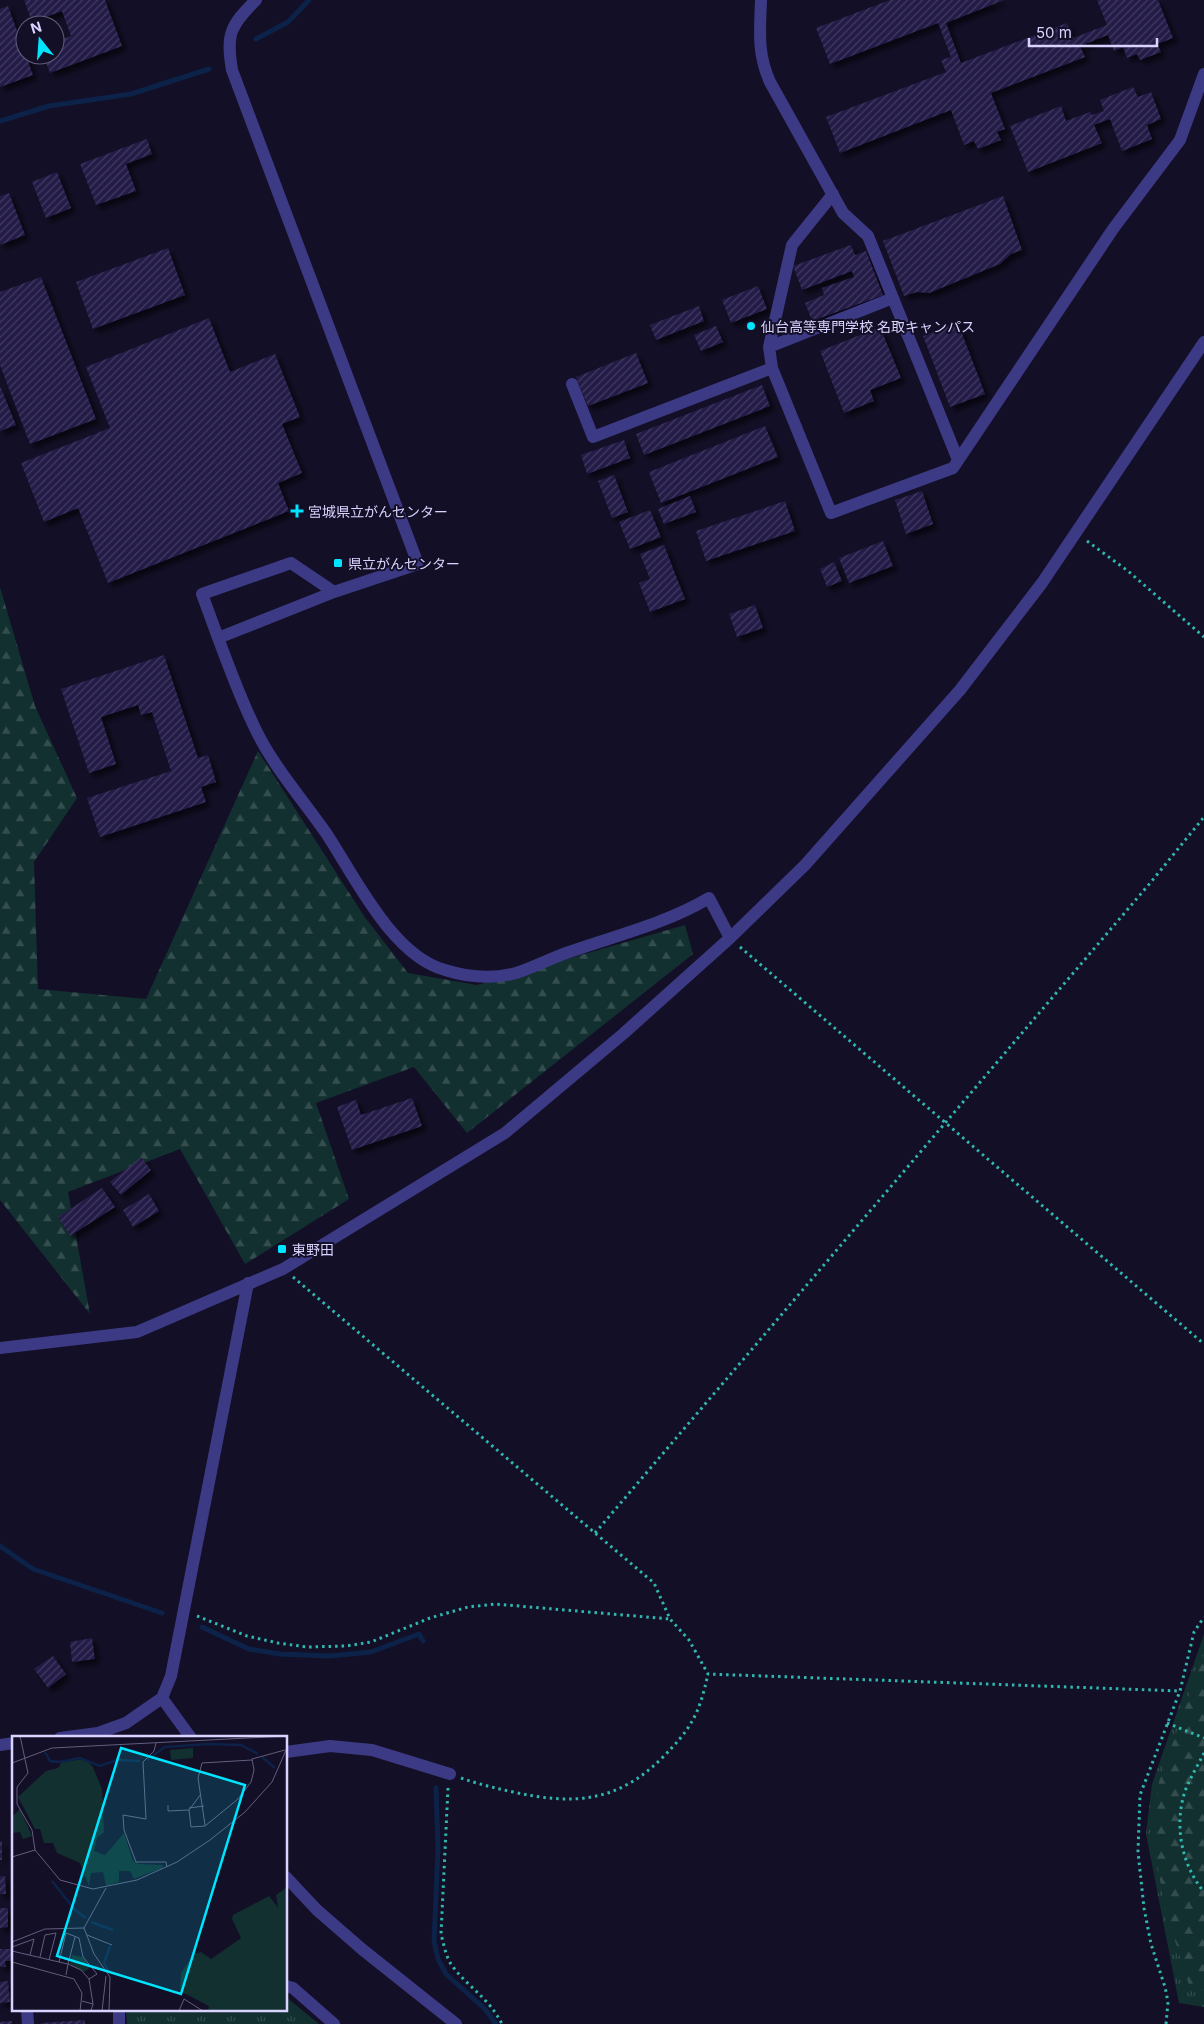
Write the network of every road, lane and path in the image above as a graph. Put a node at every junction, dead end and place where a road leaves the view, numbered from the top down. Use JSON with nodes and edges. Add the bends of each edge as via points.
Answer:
{"nodes":[{"id":1,"x":256,"y":0,"type":"edge"},
{"id":2,"x":761,"y":0,"type":"edge"},
{"id":3,"x":1204,"y":74,"type":"edge"},
{"id":4,"x":833,"y":194,"type":"junction"},
{"id":5,"x":893,"y":298,"type":"junction"},
{"id":6,"x":1204,"y":342,"type":"edge"},
{"id":7,"x":769,"y":347,"type":"junction"},
{"id":8,"x":772,"y":368,"type":"junction"},
{"id":9,"x":572,"y":384,"type":"dead end"},
{"id":10,"x":958,"y":460,"type":"junction"},
{"id":11,"x":1076,"y":533,"type":"junction"},
{"id":12,"x":334,"y":592,"type":"junction"},
{"id":13,"x":1204,"y":637,"type":"edge"},
{"id":14,"x":218,"y":638,"type":"junction"},
{"id":15,"x":1204,"y":816,"type":"edge"},
{"id":16,"x":730,"y":938,"type":"junction"},
{"id":17,"x":944,"y":1124,"type":"junction"},
{"id":18,"x":284,"y":1269,"type":"junction"},
{"id":19,"x":248,"y":1283,"type":"junction"},
{"id":20,"x":1204,"y":1344,"type":"edge"},
{"id":21,"x":0,"y":1348,"type":"edge"},
{"id":22,"x":594,"y":1533,"type":"junction"},
{"id":23,"x":185,"y":1611,"type":"junction"},
{"id":24,"x":1204,"y":1616,"type":"edge"},
{"id":25,"x":670,"y":1620,"type":"junction"},
{"id":26,"x":708,"y":1674,"type":"junction"},
{"id":27,"x":1180,"y":1691,"type":"junction"},
{"id":28,"x":162,"y":1698,"type":"junction"},
{"id":29,"x":1167,"y":1723,"type":"junction"},
{"id":30,"x":75,"y":1736,"type":"edge"},
{"id":31,"x":190,"y":1736,"type":"edge"},
{"id":32,"x":1204,"y":1738,"type":"edge"},
{"id":33,"x":288,"y":1752,"type":"edge"},
{"id":34,"x":1204,"y":1753,"type":"edge"},
{"id":35,"x":450,"y":1774,"type":"junction"},
{"id":36,"x":288,"y":1879,"type":"edge"},
{"id":37,"x":1204,"y":1892,"type":"edge"},
{"id":38,"x":288,"y":1987,"type":"edge"},
{"id":39,"x":334,"y":2024,"type":"edge"},
{"id":40,"x":456,"y":2024,"type":"edge"},
{"id":41,"x":502,"y":2024,"type":"edge"},
{"id":42,"x":1166,"y":2024,"type":"edge"}],
"edges":[{"from":1,"to":12,"type":"street","via":[[235,22],[228,49],[232,70],[418,564]]},
{"from":2,"to":4,"type":"street","via":[[759,44],[762,64]]},
{"from":3,"to":10,"type":"street","via":[[1180,140],[1113,229]]},
{"from":4,"to":5,"type":"street","via":[[843,213],[868,236]]},
{"from":4,"to":7,"type":"street","via":[[792,245]]},
{"from":5,"to":7,"type":"street"},
{"from":5,"to":10,"type":"street"},
{"from":6,"to":11,"type":"street"},
{"from":7,"to":8,"type":"street"},
{"from":8,"to":9,"type":"street","via":[[593,437]]},
{"from":8,"to":10,"type":"street","via":[[830,514],[953,468]]},
{"from":11,"to":13,"type":"path","via":[[1128,571]]},
{"from":11,"to":16,"type":"street","via":[[960,690],[805,865]]},
{"from":12,"to":14,"type":"street"},
{"from":12,"to":14,"type":"street","via":[[291,563],[202,594]]},
{"from":14,"to":16,"type":"street","via":[[268,755],[326,833],[366,902],[423,960],[444,970],[485,977],[516,973],[569,951],[650,925],[709,898]]},
{"from":15,"to":17,"type":"path"},
{"from":16,"to":17,"type":"path"},
{"from":16,"to":18,"type":"street","via":[[505,1133]]},
{"from":17,"to":20,"type":"path"},
{"from":17,"to":22,"type":"path"},
{"from":18,"to":19,"type":"street"},
{"from":18,"to":22,"type":"path"},
{"from":19,"to":21,"type":"street","via":[[136,1332]]},
{"from":19,"to":23,"type":"street"},
{"from":22,"to":25,"type":"path","via":[[654,1583]]},
{"from":23,"to":25,"type":"path","via":[[247,1636],[307,1647],[371,1642],[430,1618],[468,1607],[495,1604]]},
{"from":23,"to":28,"type":"street","via":[[171,1676]]},
{"from":24,"to":27,"type":"path","via":[[1194,1632]]},
{"from":25,"to":26,"type":"path","via":[[689,1640]]},
{"from":26,"to":27,"type":"path"},
{"from":26,"to":35,"type":"path","via":[[695,1718],[684,1736],[633,1782],[609,1794],[580,1800],[542,1798],[477,1784]]},
{"from":27,"to":29,"type":"path"},
{"from":28,"to":30,"type":"street","via":[[126,1724]]},
{"from":28,"to":31,"type":"street"},
{"from":29,"to":32,"type":"path"},
{"from":29,"to":42,"type":"path","via":[[1140,1795],[1138,1852],[1151,1944],[1168,2002]]},
{"from":33,"to":35,"type":"street","via":[[330,1746],[372,1750]]},
{"from":34,"to":37,"type":"path","via":[[1185,1790],[1180,1814],[1180,1840],[1184,1855]]},
{"from":35,"to":41,"type":"path","via":[[441,1934],[453,1967],[487,1999]]},
{"from":36,"to":40,"type":"street","via":[[317,1910],[363,1950]]},
{"from":38,"to":39,"type":"street"}]}
